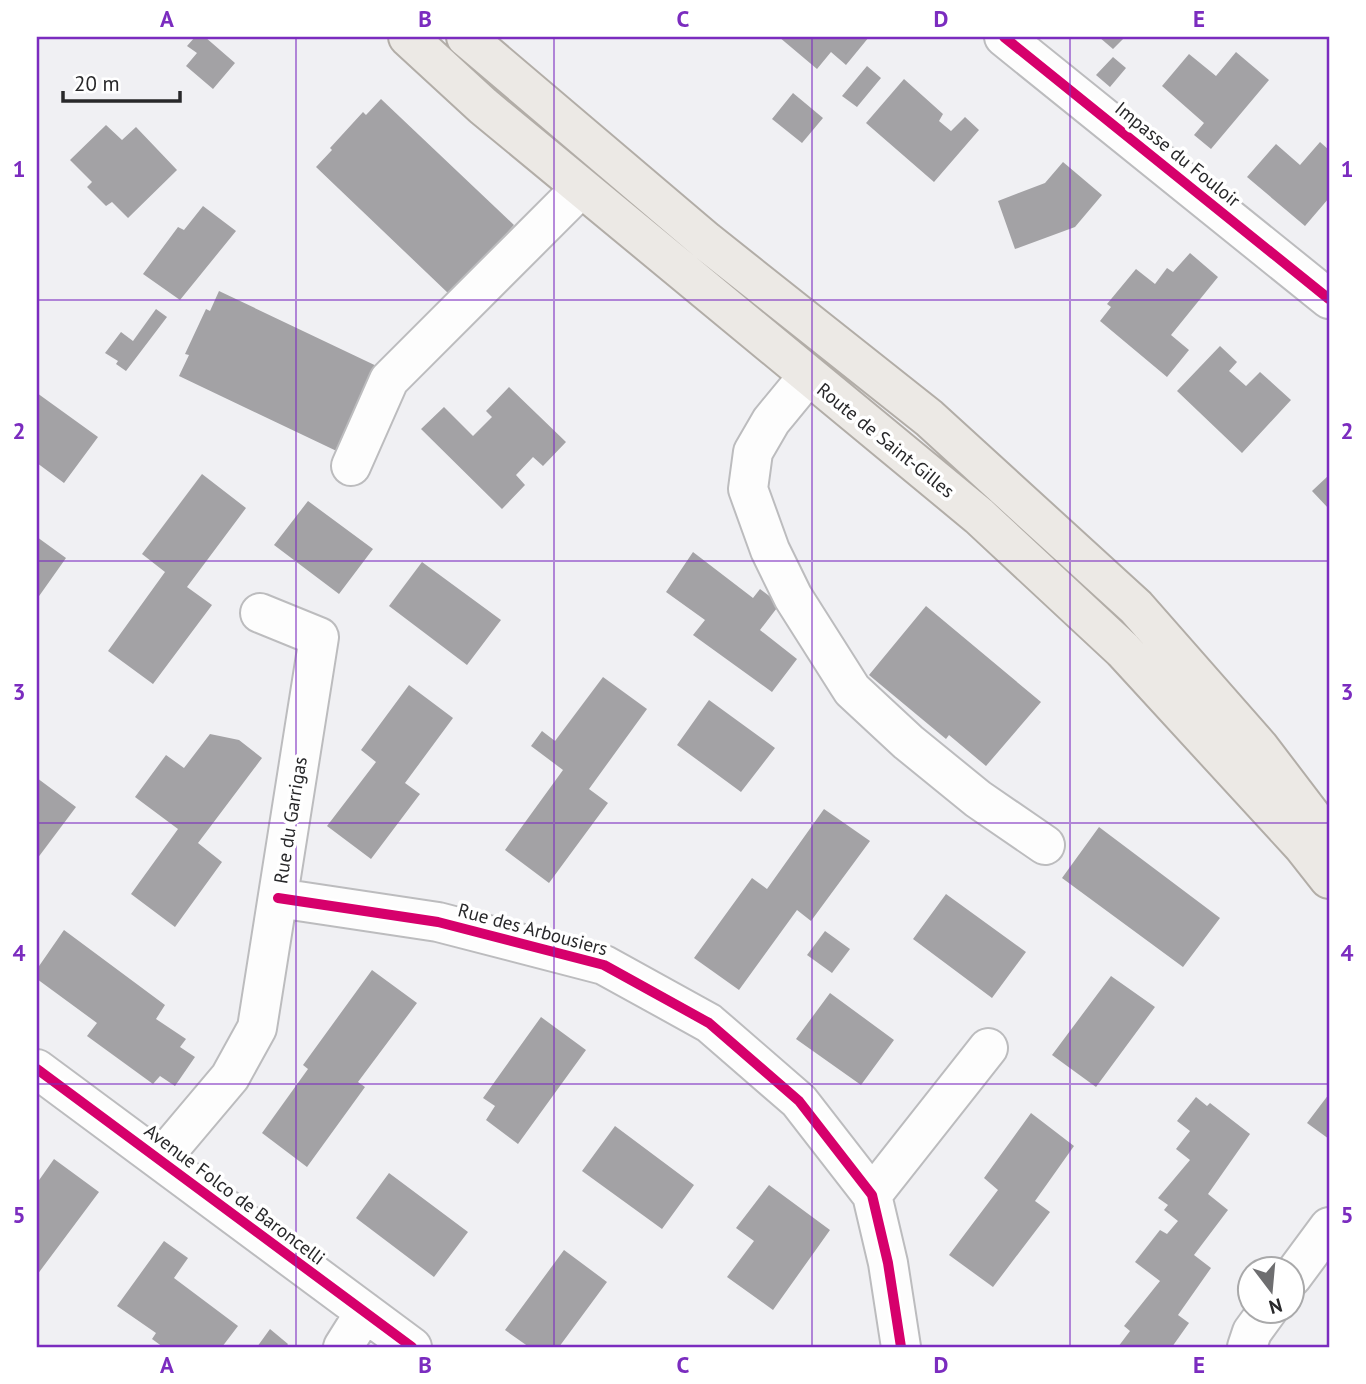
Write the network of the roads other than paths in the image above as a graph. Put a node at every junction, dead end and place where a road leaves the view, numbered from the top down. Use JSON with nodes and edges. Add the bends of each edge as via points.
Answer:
{"nodes":[{"id":1,"x":408,"y":37,"type":"edge"},
{"id":2,"x":440,"y":37,"type":"edge"},
{"id":3,"x":466,"y":37,"type":"edge"},
{"id":4,"x":1004,"y":37,"type":"edge"},
{"id":5,"x":514,"y":78,"type":"junction"},
{"id":6,"x":581,"y":188,"type":"junction"},
{"id":7,"x":741,"y":270,"type":"junction"},
{"id":8,"x":1329,"y":299,"type":"edge"},
{"id":9,"x":808,"y":376,"type":"junction"},
{"id":10,"x":351,"y":466,"type":"dead end"},
{"id":11,"x":987,"y":471,"type":"junction"},
{"id":12,"x":260,"y":613,"type":"dead end"},
{"id":13,"x":1329,"y":839,"type":"edge"},
{"id":14,"x":1045,"y":845,"type":"dead end"},
{"id":15,"x":1329,"y":879,"type":"edge"},
{"id":16,"x":278,"y":898,"type":"junction"},
{"id":17,"x":988,"y":1048,"type":"dead end"},
{"id":18,"x":37,"y":1069,"type":"edge"},
{"id":19,"x":160,"y":1160,"type":"junction"},
{"id":20,"x":872,"y":1195,"type":"junction"},
{"id":21,"x":1329,"y":1227,"type":"edge"},
{"id":22,"x":1306,"y":1259,"type":"edge"},
{"id":23,"x":365,"y":1312,"type":"junction"},
{"id":24,"x":1258,"y":1324,"type":"edge"},
{"id":25,"x":343,"y":1347,"type":"edge"},
{"id":26,"x":412,"y":1347,"type":"edge"},
{"id":27,"x":901,"y":1347,"type":"edge"},
{"id":28,"x":1247,"y":1347,"type":"edge"}],
"edges":[{"from":1,"to":6,"type":"main road","name":"Route de Saint-Gilles"},
{"from":2,"to":5,"type":"main road","via":[[478,70]]},
{"from":3,"to":5,"type":"main road","name":"Route de Saint-Gilles"},
{"from":4,"to":8,"type":"street","name":"Impasse du Fouloir"},
{"from":5,"to":7,"type":"main road","name":"Route de Saint-Gilles"},
{"from":6,"to":7,"type":"main road","via":[[603,179],[680,242]]},
{"from":6,"to":9,"type":"main road","name":"Route de Saint-Gilles"},
{"from":6,"to":10,"type":"street","via":[[389,380]]},
{"from":7,"to":11,"type":"main road","name":"Route de Saint-Gilles","via":[[929,418]]},
{"from":9,"to":11,"type":"main road","via":[[822,361],[954,462]]},
{"from":9,"to":14,"type":"street","via":[[771,421],[753,452],[748,489],[793,597],[852,690],[958,783]]},
{"from":9,"to":15,"type":"main road","name":"Route de Saint-Gilles","via":[[979,516],[1123,650]]},
{"from":11,"to":13,"type":"main road","name":"Route de Saint-Gilles","via":[[1136,607],[1259,747]]},
{"from":12,"to":16,"type":"street","name":"Rue du Garrigas","via":[[318,637]]},
{"from":16,"to":19,"type":"street","name":"Rue du Garrigas","via":[[257,1028],[230,1077]]},
{"from":16,"to":20,"type":"street","name":"Rue des Arbousiers","via":[[438,922],[604,965],[709,1023],[799,1101]]},
{"from":17,"to":20,"type":"street"},
{"from":18,"to":19,"type":"street","name":"Avenue Folco de Baroncelli"},
{"from":19,"to":23,"type":"street","name":"Avenue Folco de Baroncelli"},
{"from":20,"to":27,"type":"street","name":"Rue des Arbousiers"},
{"from":21,"to":22,"type":"street"},
{"from":23,"to":25,"type":"street"},
{"from":23,"to":26,"type":"street","name":"Avenue Folco de Baroncelli"},
{"from":24,"to":28,"type":"street"}]}
